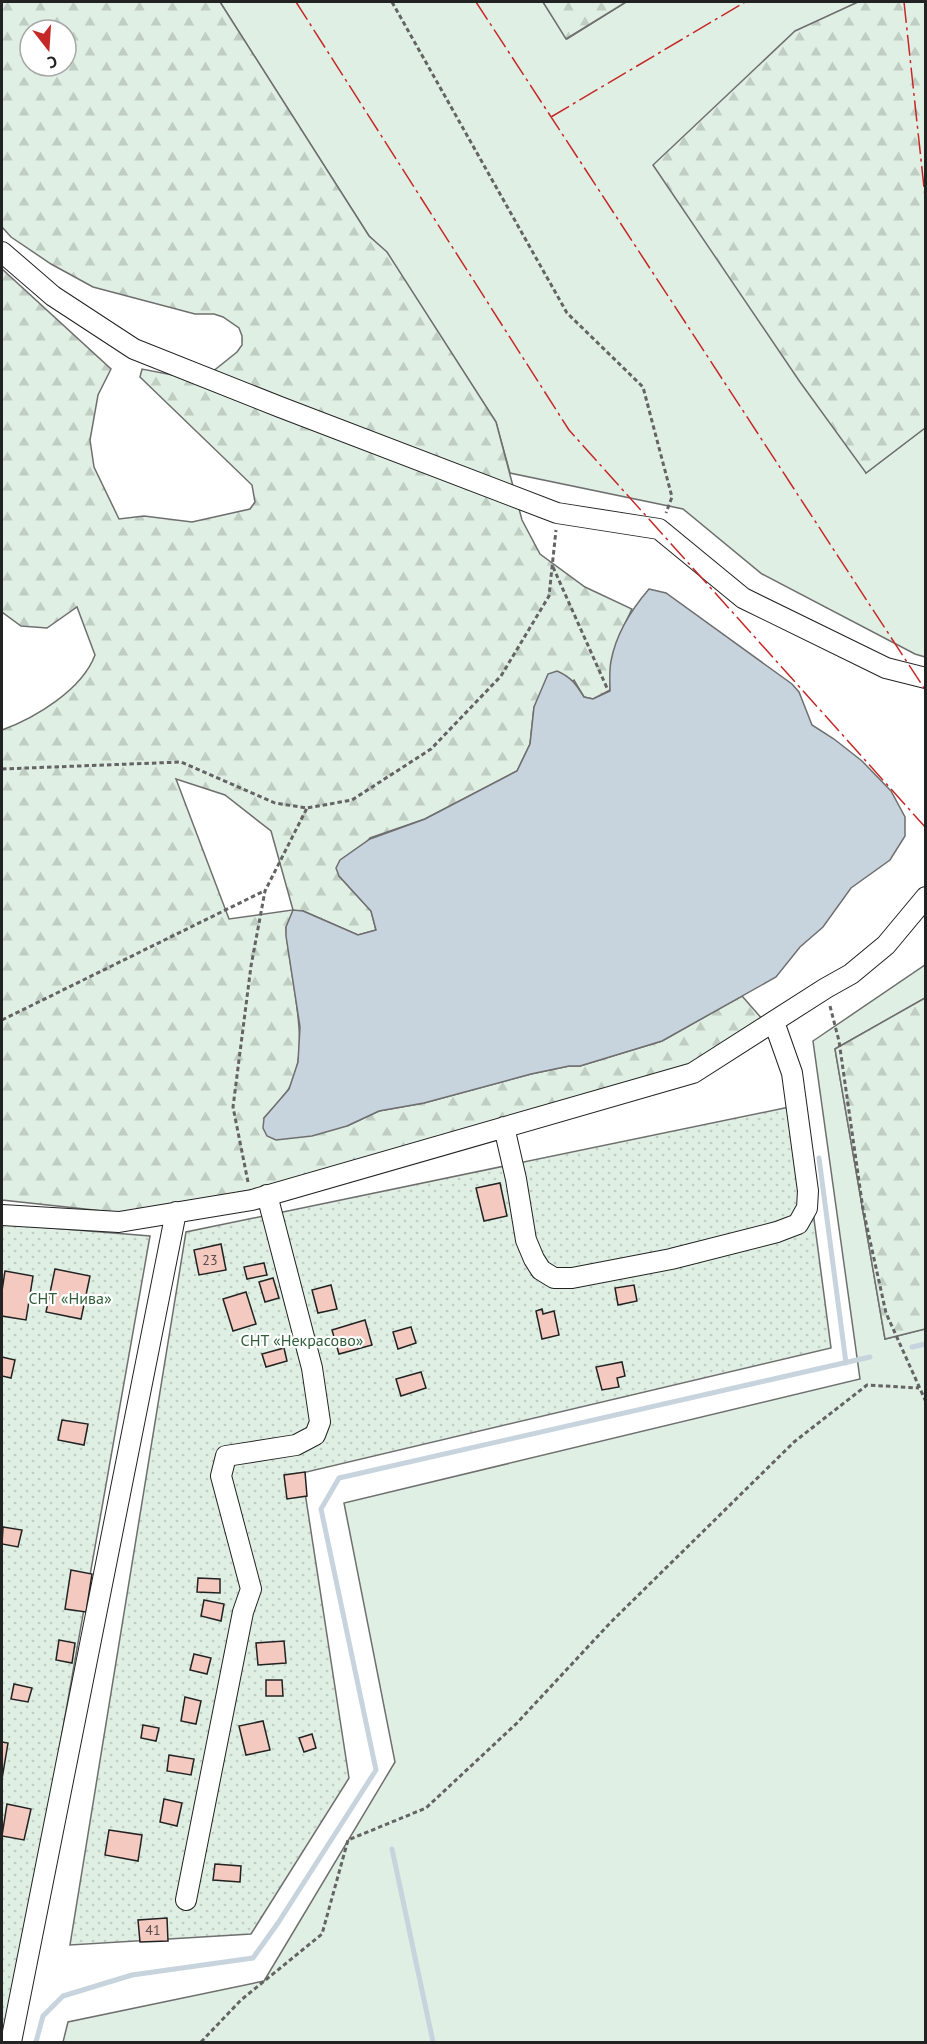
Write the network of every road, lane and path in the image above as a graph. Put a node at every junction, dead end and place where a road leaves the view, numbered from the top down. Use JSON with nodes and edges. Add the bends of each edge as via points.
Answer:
{"nodes":[{"id":1,"x":392,"y":2,"type":"edge"},
{"id":2,"x":2,"y":252,"type":"edge"},
{"id":3,"x":557,"y":513,"type":"junction"},
{"id":4,"x":659,"y":529,"type":"junction"},
{"id":5,"x":552,"y":565,"type":"junction"},
{"id":6,"x":926,"y":678,"type":"edge"},
{"id":7,"x":607,"y":688,"type":"dead end"},
{"id":8,"x":2,"y":770,"type":"edge"},
{"id":9,"x":307,"y":808,"type":"junction"},
{"id":10,"x":265,"y":891,"type":"junction"},
{"id":11,"x":926,"y":897,"type":"edge"},
{"id":12,"x":826,"y":988,"type":"junction"},
{"id":13,"x":2,"y":1020,"type":"edge"},
{"id":14,"x":774,"y":1022,"type":"junction"},
{"id":15,"x":504,"y":1127,"type":"junction"},
{"id":16,"x":259,"y":1198,"type":"junction"},
{"id":17,"x":176,"y":1212,"type":"junction"},
{"id":18,"x":2,"y":1215,"type":"edge"},
{"id":19,"x":919,"y":1388,"type":"junction"},
{"id":20,"x":926,"y":1402,"type":"edge"},
{"id":21,"x":186,"y":1900,"type":"dead end"},
{"id":22,"x":11,"y":2043,"type":"edge"},
{"id":23,"x":201,"y":2043,"type":"edge"}],
"edges":[{"from":1,"to":4,"type":"path","via":[[567,313],[643,387],[672,497]]},
{"from":2,"to":3,"type":"street","via":[[53,296],[134,349]]},
{"from":3,"to":4,"type":"street"},
{"from":3,"to":5,"type":"path"},
{"from":4,"to":6,"type":"street","via":[[743,598],[886,668]]},
{"from":5,"to":7,"type":"path"},
{"from":5,"to":9,"type":"path","via":[[549,596],[501,676],[430,749],[352,800]]},
{"from":8,"to":9,"type":"path","via":[[181,762],[275,803]]},
{"from":9,"to":10,"type":"path"},
{"from":10,"to":13,"type":"path"},
{"from":10,"to":16,"type":"path","via":[[233,1107]]},
{"from":11,"to":12,"type":"street","via":[[886,945],[851,974]]},
{"from":12,"to":14,"type":"street"},
{"from":12,"to":19,"type":"path","via":[[839,1041],[863,1209],[886,1313]]},
{"from":14,"to":15,"type":"street","via":[[693,1073]]},
{"from":14,"to":15,"type":"street","via":[[792,1073],[808,1191],[807,1208],[798,1224],[671,1259],[554,1278],[541,1270],[526,1240]]},
{"from":15,"to":16,"type":"street"},
{"from":16,"to":17,"type":"street"},
{"from":16,"to":21,"type":"street","via":[[312,1368],[320,1422],[315,1436],[296,1445],[226,1456],[221,1476],[251,1589],[243,1611]]},
{"from":17,"to":18,"type":"street","via":[[119,1222]]},
{"from":17,"to":22,"type":"street"},
{"from":19,"to":20,"type":"path"},
{"from":19,"to":23,"type":"path","via":[[867,1385],[794,1442],[610,1623],[517,1723],[426,1808],[348,1840],[322,1934],[241,2000]]}]}
